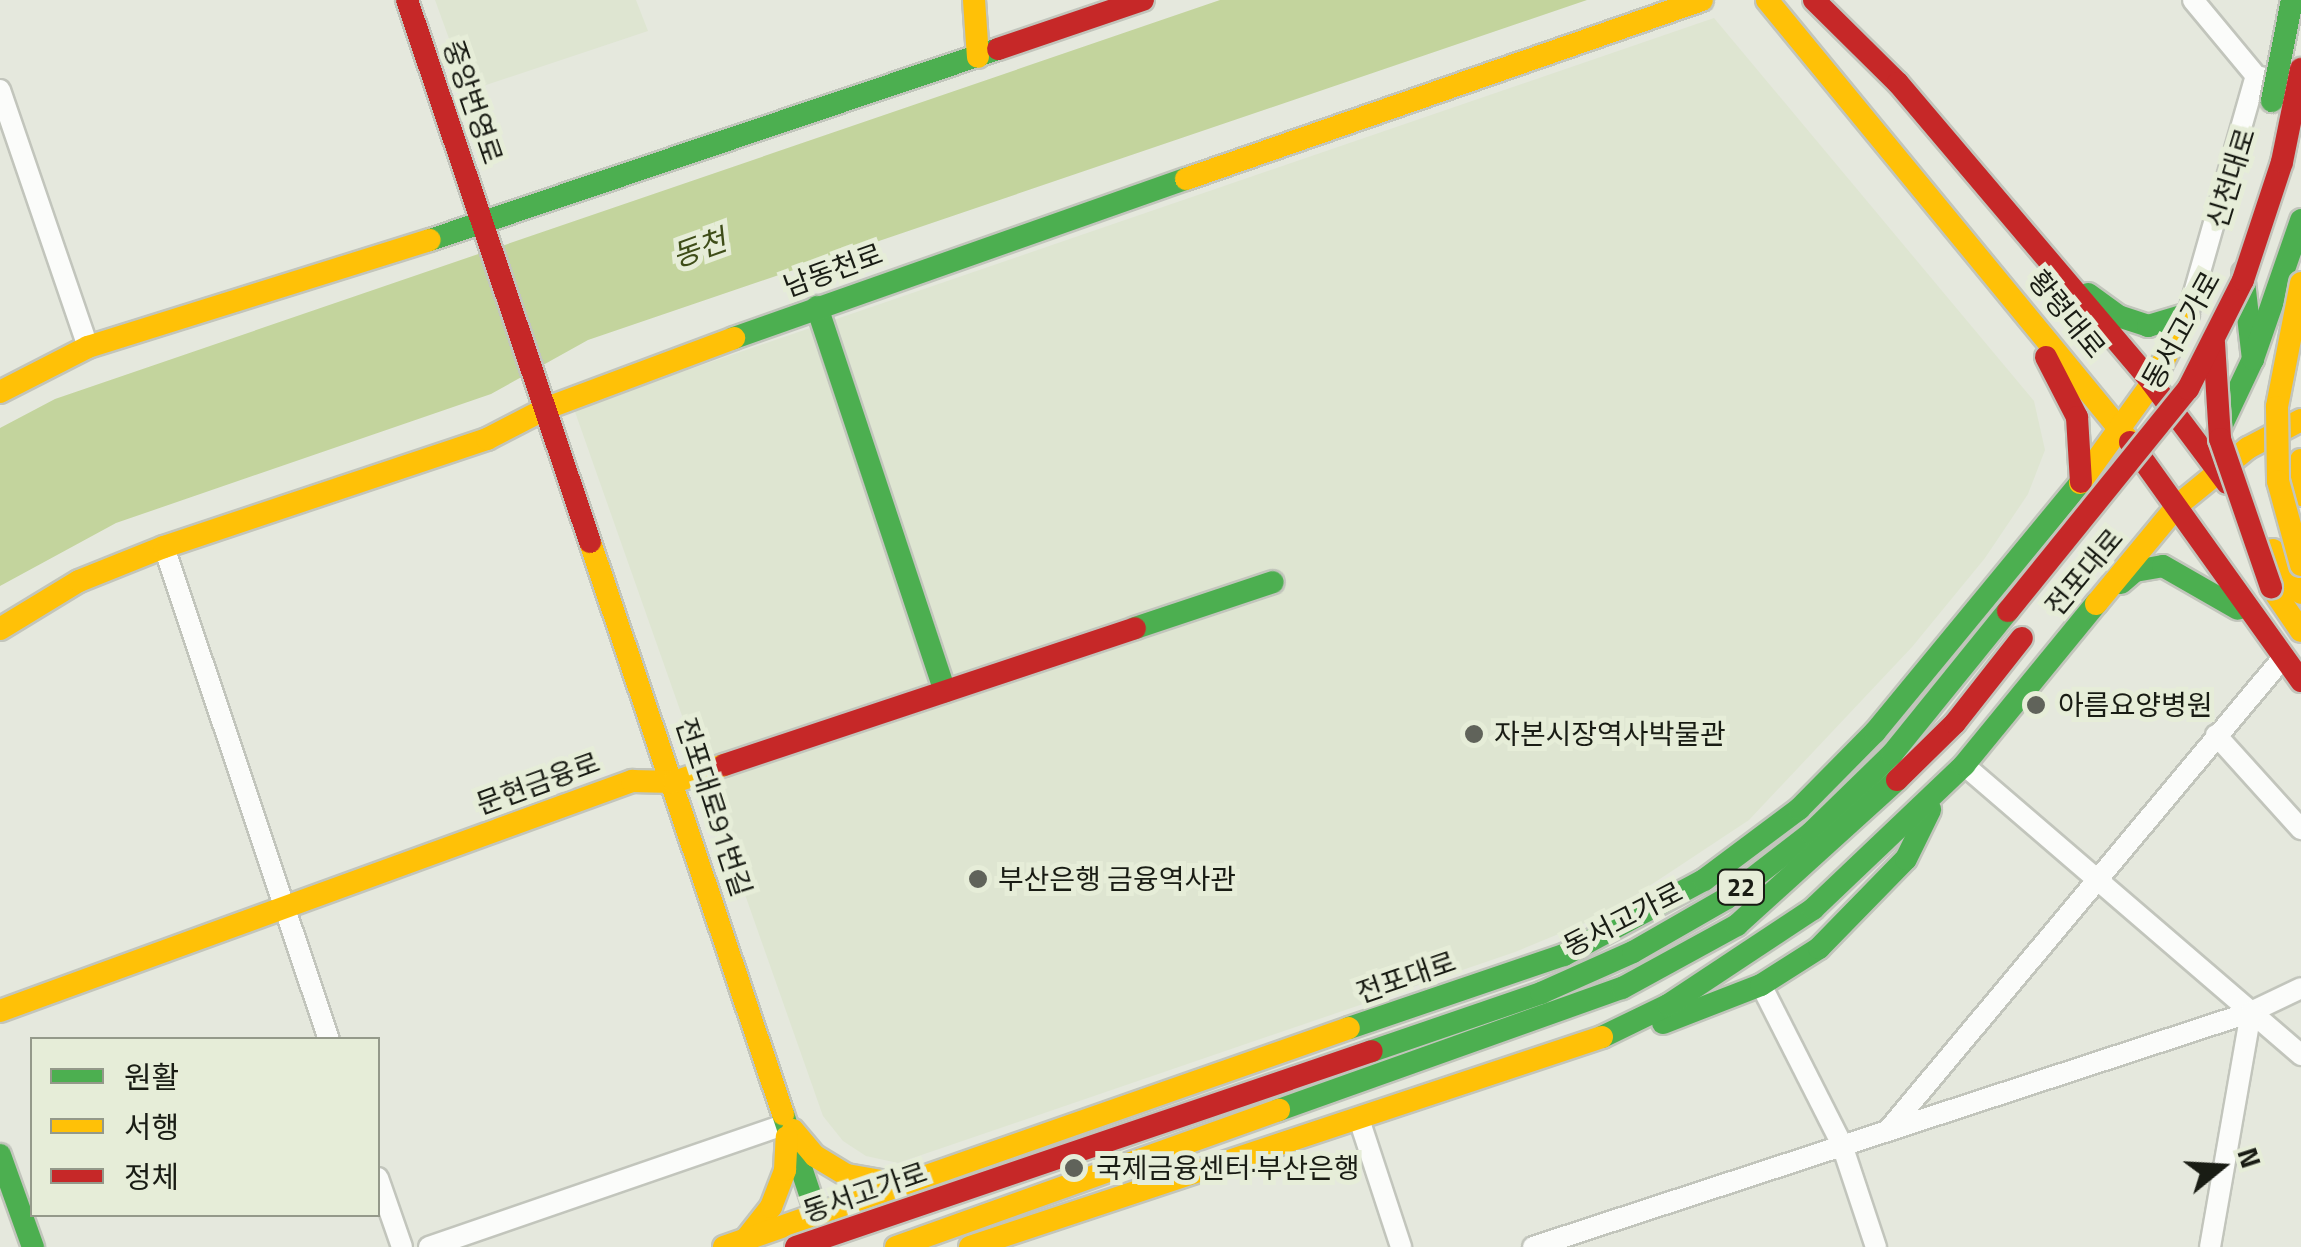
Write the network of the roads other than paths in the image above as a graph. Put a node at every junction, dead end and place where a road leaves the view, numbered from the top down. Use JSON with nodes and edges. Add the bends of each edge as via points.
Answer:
{"nodes":[{"id":1,"x":406,"y":0,"type":"edge"},
{"id":2,"x":974,"y":0,"type":"edge"},
{"id":3,"x":1143,"y":0,"type":"edge"},
{"id":4,"x":1702,"y":0,"type":"edge"},
{"id":5,"x":1767,"y":0,"type":"edge"},
{"id":6,"x":1814,"y":0,"type":"edge"},
{"id":7,"x":1844,"y":0,"type":"edge"},
{"id":8,"x":2193,"y":0,"type":"edge"},
{"id":9,"x":2292,"y":0,"type":"edge"},
{"id":10,"x":2301,"y":16,"type":"edge"},
{"id":11,"x":978,"y":57,"type":"junction"},
{"id":12,"x":2294,"y":75,"type":"edge"},
{"id":13,"x":2256,"y":76,"type":"junction"},
{"id":14,"x":1898,"y":83,"type":"junction"},
{"id":15,"x":0,"y":90,"type":"edge"},
{"id":16,"x":2301,"y":172,"type":"edge"},
{"id":17,"x":2301,"y":220,"type":"edge"},
{"id":18,"x":484,"y":224,"type":"junction"},
{"id":19,"x":2038,"y":256,"type":"junction"},
{"id":20,"x":2301,"y":282,"type":"edge"},
{"id":21,"x":2015,"y":297,"type":"junction"},
{"id":22,"x":818,"y":307,"type":"junction"},
{"id":23,"x":2188,"y":314,"type":"junction"},
{"id":24,"x":88,"y":347,"type":"junction"},
{"id":25,"x":2301,"y":348,"type":"edge"},
{"id":26,"x":2253,"y":360,"type":"junction"},
{"id":27,"x":0,"y":392,"type":"edge"},
{"id":28,"x":2158,"y":392,"type":"junction"},
{"id":29,"x":544,"y":397,"type":"junction"},
{"id":30,"x":2301,"y":420,"type":"edge"},
{"id":31,"x":2120,"y":428,"type":"junction"},
{"id":32,"x":2301,"y":460,"type":"edge"},
{"id":33,"x":2213,"y":463,"type":"junction"},
{"id":34,"x":2080,"y":482,"type":"junction"},
{"id":35,"x":2301,"y":495,"type":"edge"},
{"id":36,"x":2178,"y":505,"type":"junction"},
{"id":37,"x":2104,"y":534,"type":"dead end"},
{"id":38,"x":164,"y":547,"type":"junction"},
{"id":39,"x":2301,"y":565,"type":"edge"},
{"id":40,"x":1273,"y":582,"type":"dead end"},
{"id":41,"x":2301,"y":592,"type":"edge"},
{"id":42,"x":2096,"y":604,"type":"junction"},
{"id":43,"x":2033,"y":624,"type":"dead end"},
{"id":44,"x":0,"y":630,"type":"edge"},
{"id":45,"x":2262,"y":630,"type":"junction"},
{"id":46,"x":2301,"y":631,"type":"edge"},
{"id":47,"x":2282,"y":659,"type":"junction"},
{"id":48,"x":2301,"y":681,"type":"edge"},
{"id":49,"x":945,"y":691,"type":"junction"},
{"id":50,"x":2216,"y":735,"type":"junction"},
{"id":51,"x":1964,"y":765,"type":"junction"},
{"id":52,"x":674,"y":782,"type":"junction"},
{"id":53,"x":1934,"y":796,"type":"junction"},
{"id":54,"x":2301,"y":830,"type":"edge"},
{"id":55,"x":2097,"y":879,"type":"junction"},
{"id":56,"x":282,"y":908,"type":"junction"},
{"id":57,"x":1761,"y":985,"type":"junction"},
{"id":58,"x":2301,"y":988,"type":"edge"},
{"id":59,"x":0,"y":1011,"type":"edge"},
{"id":60,"x":2251,"y":1012,"type":"junction"},
{"id":61,"x":328,"y":1037,"type":"edge"},
{"id":62,"x":1602,"y":1037,"type":"junction"},
{"id":63,"x":2301,"y":1055,"type":"edge"},
{"id":64,"x":1360,"y":1122,"type":"junction"},
{"id":65,"x":787,"y":1124,"type":"junction"},
{"id":66,"x":1889,"y":1129,"type":"junction"},
{"id":67,"x":1842,"y":1145,"type":"junction"},
{"id":68,"x":991,"y":1149,"type":"junction"},
{"id":69,"x":0,"y":1155,"type":"edge"},
{"id":70,"x":892,"y":1182,"type":"junction"},
{"id":71,"x":380,"y":1184,"type":"edge"},
{"id":72,"x":816,"y":1213,"type":"junction"},
{"id":73,"x":1000,"y":1239,"type":"junction"},
{"id":74,"x":734,"y":1244,"type":"edge"},
{"id":75,"x":33,"y":1247,"type":"edge"},
{"id":76,"x":402,"y":1247,"type":"edge"},
{"id":77,"x":429,"y":1247,"type":"edge"},
{"id":78,"x":796,"y":1247,"type":"edge"},
{"id":79,"x":828,"y":1247,"type":"edge"},
{"id":80,"x":896,"y":1247,"type":"edge"},
{"id":81,"x":970,"y":1247,"type":"edge"},
{"id":82,"x":1401,"y":1247,"type":"edge"},
{"id":83,"x":1533,"y":1247,"type":"edge"},
{"id":84,"x":1876,"y":1247,"type":"edge"},
{"id":85,"x":2210,"y":1247,"type":"edge"}],
"edges":[{"from":1,"to":18,"type":"main road","name":"중앙번영로"},
{"from":2,"to":11,"type":"main road"},
{"from":3,"to":11,"type":"main road"},
{"from":4,"to":22,"type":"main road","name":"남동천로"},
{"from":5,"to":21,"type":"main road","name":"황령대로"},
{"from":6,"to":14,"type":"main road","name":"황령대로"},
{"from":7,"to":14,"type":"main road","via":[[1881,46]]},
{"from":8,"to":13,"type":"street"},
{"from":9,"to":46,"type":"main road","bridge":true,"via":[[2262,156],[2216,310],[2214,354],[2220,439],[2235,495],[2271,587]]},
{"from":10,"to":12,"type":"main road","name":"신천대로"},
{"from":11,"to":18,"type":"main road"},
{"from":12,"to":13,"type":"street"},
{"from":12,"to":26,"type":"main road","name":"신천대로","via":[[2272,164],[2240,250]]},
{"from":12,"to":78,"type":"main road","name":"동서고가로","number":"22","bridge":true,"via":[[2282,162],[2244,280],[2188,389],[1892,754],[1810,833],[1727,898],[1633,952],[1541,993]]},
{"from":13,"to":23,"type":"street"},
{"from":14,"to":19,"type":"main road","name":"황령대로"},
{"from":15,"to":24,"type":"street"},
{"from":16,"to":37,"type":"main road","name":"동서고가로","bridge":true,"via":[[2262,290],[2210,399]]},
{"from":17,"to":26,"type":"main road"},
{"from":18,"to":24,"type":"main road"},
{"from":18,"to":29,"type":"main road","name":"중앙번영로"},
{"from":19,"to":23,"type":"main road","via":[[2118,316],[2148,326]]},
{"from":19,"to":28,"type":"main road","name":"황령대로"},
{"from":20,"to":39,"type":"main road","bridge":true,"via":[[2276,408],[2278,481]]},
{"from":21,"to":31,"type":"main road","name":"황령대로"},
{"from":21,"to":34,"type":"main road","via":[[2077,418]]},
{"from":22,"to":29,"type":"main road","name":"남동천로"},
{"from":22,"to":49,"type":"main road"},
{"from":23,"to":28,"type":"main road","name":"전포대로"},
{"from":24,"to":27,"type":"main road"},
{"from":25,"to":26,"type":"main road"},
{"from":26,"to":28,"type":"main road"},
{"from":26,"to":33,"type":"main road"},
{"from":28,"to":31,"type":"main road","name":"전포대로"},
{"from":28,"to":33,"type":"main road","name":"황령대로"},
{"from":29,"to":38,"type":"main road","name":"남동천로","via":[[488,439]]},
{"from":29,"to":52,"type":"main road","name":"전포대로91번길"},
{"from":30,"to":33,"type":"main road"},
{"from":31,"to":34,"type":"main road","name":"전포대로"},
{"from":31,"to":36,"type":"main road","name":"황령대로"},
{"from":32,"to":35,"type":"main road"},
{"from":33,"to":36,"type":"main road"},
{"from":33,"to":41,"type":"main road","name":"황령대로"},
{"from":34,"to":68,"type":"main road","name":"전포대로","via":[[1875,732],[1798,809],[1680,895],[1564,955]]},
{"from":36,"to":42,"type":"main road","name":"전포대로"},
{"from":36,"to":45,"type":"main road","name":"황령대로"},
{"from":38,"to":44,"type":"main road","name":"남동천로","via":[[80,582]]},
{"from":38,"to":56,"type":"street"},
{"from":40,"to":49,"type":"main road","name":"문현금융로"},
{"from":42,"to":45,"type":"main road","via":[[2135,570],[2162,566],[2218,592]]},
{"from":42,"to":51,"type":"main road","name":"전포대로"},
{"from":43,"to":80,"type":"main road","name":"동서고가로","number":"22","bridge":true,"via":[[1882,802],[1736,925],[1638,979],[1544,1021]]},
{"from":45,"to":47,"type":"main road","name":"황령대로"},
{"from":47,"to":48,"type":"main road","name":"황령대로"},
{"from":47,"to":50,"type":"street"},
{"from":49,"to":52,"type":"main road","name":"문현금융로"},
{"from":50,"to":54,"type":"street"},
{"from":50,"to":55,"type":"street"},
{"from":51,"to":53,"type":"main road","name":"전포대로"},
{"from":51,"to":55,"type":"street"},
{"from":52,"to":56,"type":"main road","name":"문현금융로","via":[[632,780]]},
{"from":52,"to":65,"type":"main road","name":"전포대로91번길"},
{"from":53,"to":57,"type":"main road","via":[[1925,827],[1876,895],[1819,948]]},
{"from":53,"to":62,"type":"main road","name":"전포대로","via":[[1813,909],[1668,1006]]},
{"from":55,"to":60,"type":"street"},
{"from":55,"to":66,"type":"street"},
{"from":56,"to":59,"type":"main road","name":"문현금융로"},
{"from":56,"to":61,"type":"street"},
{"from":57,"to":62,"type":"main road","via":[[1652,1027]]},
{"from":57,"to":67,"type":"street"},
{"from":58,"to":60,"type":"street"},
{"from":60,"to":63,"type":"street"},
{"from":60,"to":66,"type":"street"},
{"from":60,"to":85,"type":"street"},
{"from":62,"to":64,"type":"main road"},
{"from":64,"to":73,"type":"main road"},
{"from":64,"to":82,"type":"street"},
{"from":65,"to":70,"type":"main road","via":[[815,1156],[847,1175]]},
{"from":65,"to":72,"type":"main road","name":"전포대로91번길"},
{"from":65,"to":74,"type":"main road","via":[[785,1170],[771,1207]]},
{"from":65,"to":77,"type":"street"},
{"from":66,"to":67,"type":"street"},
{"from":67,"to":83,"type":"street"},
{"from":67,"to":84,"type":"street"},
{"from":68,"to":70,"type":"main road","name":"전포대로"},
{"from":68,"to":73,"type":"main road","via":[[961,1190],[974,1226]]},
{"from":69,"to":75,"type":"main road"},
{"from":70,"to":72,"type":"main road","name":"전포대로"},
{"from":71,"to":76,"type":"street"},
{"from":72,"to":74,"type":"main road","name":"전포대로"},
{"from":72,"to":79,"type":"main road","name":"전포대로91번길"},
{"from":73,"to":81,"type":"main road"}]}
